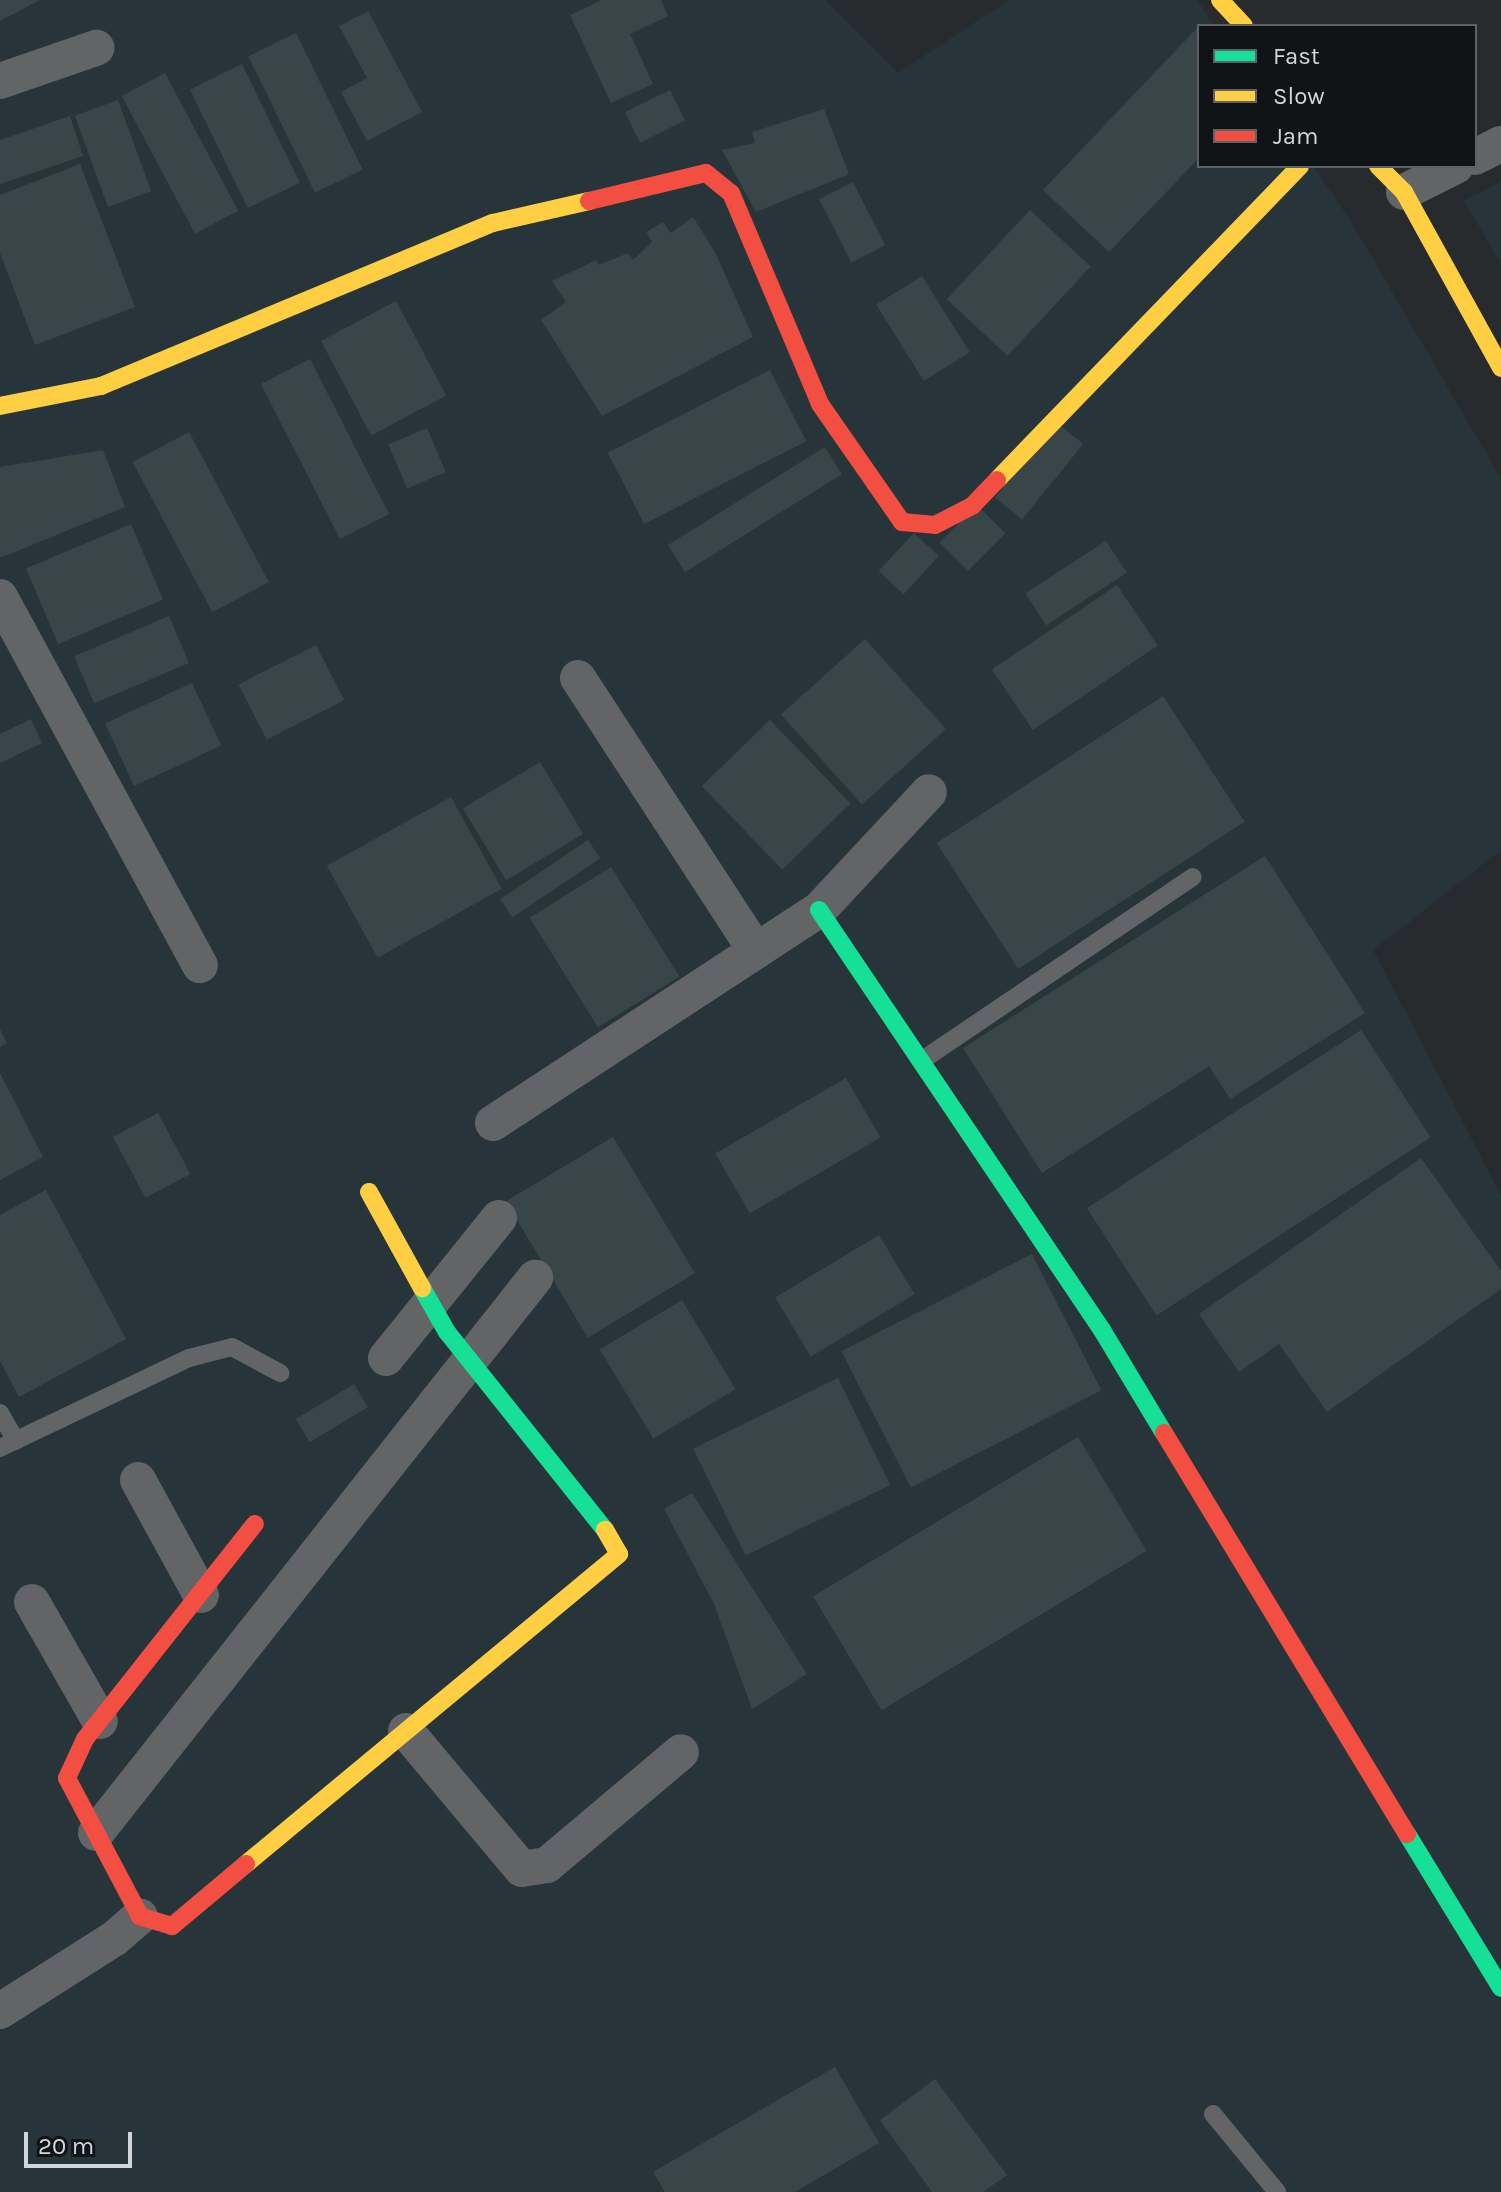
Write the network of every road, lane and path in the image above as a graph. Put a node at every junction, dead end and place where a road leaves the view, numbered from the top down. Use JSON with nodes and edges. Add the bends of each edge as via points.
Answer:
{"nodes":[{"id":1,"x":1220,"y":0,"type":"edge"},
{"id":2,"x":1242,"y":24,"type":"edge"},
{"id":3,"x":96,"y":48,"type":"dead end"},
{"id":4,"x":0,"y":81,"type":"edge"},
{"id":5,"x":1501,"y":144,"type":"edge"},
{"id":6,"x":1477,"y":156,"type":"edge"},
{"id":7,"x":1298,"y":168,"type":"edge"},
{"id":8,"x":1380,"y":168,"type":"edge"},
{"id":9,"x":1452,"y":168,"type":"edge"},
{"id":10,"x":1404,"y":192,"type":"junction"},
{"id":11,"x":1501,"y":368,"type":"edge"},
{"id":12,"x":0,"y":406,"type":"edge"},
{"id":13,"x":0,"y":597,"type":"edge"},
{"id":14,"x":578,"y":678,"type":"dead end"},
{"id":15,"x":929,"y":792,"type":"dead end"},
{"id":16,"x":1193,"y":877,"type":"dead end"},
{"id":17,"x":819,"y":910,"type":"junction"},
{"id":18,"x":756,"y":951,"type":"junction"},
{"id":19,"x":200,"y":965,"type":"dead end"},
{"id":20,"x":921,"y":1061,"type":"junction"},
{"id":21,"x":493,"y":1123,"type":"dead end"},
{"id":22,"x":369,"y":1192,"type":"dead end"},
{"id":23,"x":499,"y":1218,"type":"dead end"},
{"id":24,"x":535,"y":1278,"type":"dead end"},
{"id":25,"x":430,"y":1303,"type":"junction"},
{"id":26,"x":386,"y":1358,"type":"dead end"},
{"id":27,"x":470,"y":1362,"type":"junction"},
{"id":28,"x":280,"y":1373,"type":"dead end"},
{"id":29,"x":0,"y":1413,"type":"edge"},
{"id":30,"x":8,"y":1444,"type":"edge"},
{"id":31,"x":138,"y":1480,"type":"dead end"},
{"id":32,"x":255,"y":1524,"type":"dead end"},
{"id":33,"x":201,"y":1595,"type":"junction"},
{"id":34,"x":32,"y":1602,"type":"dead end"},
{"id":35,"x":100,"y":1721,"type":"junction"},
{"id":36,"x":406,"y":1731,"type":"junction"},
{"id":37,"x":681,"y":1752,"type":"dead end"},
{"id":38,"x":96,"y":1833,"type":"junction"},
{"id":39,"x":140,"y":1916,"type":"junction"},
{"id":40,"x":1501,"y":1988,"type":"edge"},
{"id":41,"x":0,"y":2011,"type":"edge"},
{"id":42,"x":1213,"y":2114,"type":"dead end"},
{"id":43,"x":1277,"y":2192,"type":"edge"}],
"edges":[{"from":1,"to":2,"type":"street"},
{"from":3,"to":4,"type":"street"},
{"from":5,"to":6,"type":"street"},
{"from":7,"to":12,"type":"street","via":[[972,506],[935,525],[902,522],[820,404],[731,193],[706,173],[493,223],[101,386]]},
{"from":8,"to":10,"type":"street"},
{"from":9,"to":10,"type":"street"},
{"from":10,"to":11,"type":"street"},
{"from":13,"to":19,"type":"street"},
{"from":14,"to":18,"type":"street"},
{"from":15,"to":17,"type":"street"},
{"from":16,"to":20,"type":"lane"},
{"from":17,"to":18,"type":"street"},
{"from":17,"to":20,"type":"street"},
{"from":18,"to":21,"type":"street"},
{"from":20,"to":40,"type":"street","via":[[1102,1330]]},
{"from":22,"to":25,"type":"street"},
{"from":23,"to":25,"type":"street"},
{"from":24,"to":27,"type":"street"},
{"from":25,"to":26,"type":"street"},
{"from":25,"to":27,"type":"street"},
{"from":27,"to":36,"type":"street","via":[[619,1554]]},
{"from":27,"to":38,"type":"street"},
{"from":28,"to":30,"type":"lane","via":[[232,1347],[189,1358]]},
{"from":29,"to":30,"type":"lane"},
{"from":31,"to":33,"type":"street"},
{"from":32,"to":33,"type":"street"},
{"from":33,"to":35,"type":"street"},
{"from":34,"to":35,"type":"street"},
{"from":35,"to":38,"type":"street","via":[[67,1778]]},
{"from":36,"to":37,"type":"street","via":[[522,1869],[547,1865]]},
{"from":36,"to":39,"type":"street","via":[[172,1926]]},
{"from":38,"to":39,"type":"street"},
{"from":39,"to":41,"type":"street","via":[[115,1938]]},
{"from":42,"to":43,"type":"lane"}]}
